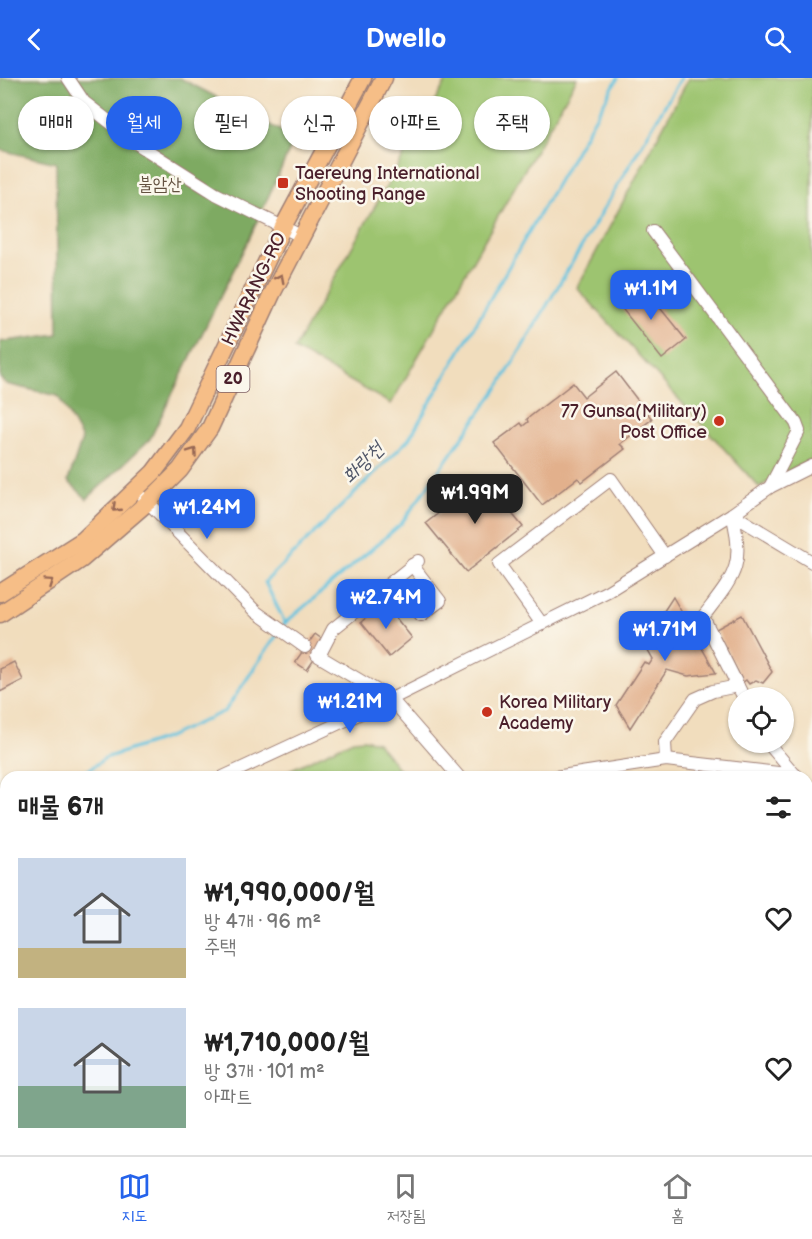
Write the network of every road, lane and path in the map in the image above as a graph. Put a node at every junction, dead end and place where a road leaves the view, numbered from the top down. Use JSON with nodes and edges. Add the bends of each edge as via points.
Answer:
{"nodes":[{"id":1,"x":68,"y":78,"type":"edge"},
{"id":2,"x":363,"y":78,"type":"edge"},
{"id":3,"x":384,"y":78,"type":"edge"},
{"id":4,"x":284,"y":227,"type":"junction"},
{"id":5,"x":653,"y":231,"type":"dead end"},
{"id":6,"x":301,"y":236,"type":"junction"},
{"id":7,"x":812,"y":466,"type":"edge"},
{"id":8,"x":770,"y":487,"type":"junction"},
{"id":9,"x":136,"y":490,"type":"junction"},
{"id":10,"x":148,"y":502,"type":"junction"},
{"id":11,"x":732,"y":514,"type":"junction"},
{"id":12,"x":665,"y":556,"type":"junction"},
{"id":13,"x":812,"y":562,"type":"edge"},
{"id":14,"x":393,"y":581,"type":"junction"},
{"id":15,"x":0,"y":593,"type":"edge"},
{"id":16,"x":0,"y":614,"type":"edge"},
{"id":17,"x":542,"y":624,"type":"junction"},
{"id":18,"x":305,"y":647,"type":"dead end"},
{"id":19,"x":738,"y":687,"type":"edge"},
{"id":20,"x":728,"y":692,"type":"edge"},
{"id":21,"x":392,"y":699,"type":"junction"},
{"id":22,"x":776,"y":753,"type":"edge"},
{"id":23,"x":666,"y":760,"type":"junction"},
{"id":24,"x":236,"y":771,"type":"edge"},
{"id":25,"x":454,"y":771,"type":"edge"},
{"id":26,"x":594,"y":771,"type":"edge"},
{"id":27,"x":755,"y":771,"type":"edge"},
{"id":28,"x":792,"y":771,"type":"edge"}],
"edges":[{"from":1,"to":4,"type":"street","via":[[84,102],[139,145],[216,194]]},
{"from":2,"to":4,"type":"main road","name":"HWARANG-RO","number":"20"},
{"from":3,"to":6,"type":"main road","name":"HWARANG-RO","number":"20"},
{"from":4,"to":6,"type":"street"},
{"from":4,"to":9,"type":"main road","name":"HWARANG-RO","number":"20","via":[[187,428]]},
{"from":5,"to":8,"type":"street","via":[[800,431]]},
{"from":10,"to":6,"type":"main road","name":"HWARANG-RO","number":"20","one_way":true,"via":[[180,470],[210,428]]},
{"from":7,"to":8,"type":"street"},
{"from":8,"to":11,"type":"street"},
{"from":9,"to":10,"type":"street"},
{"from":9,"to":15,"type":"main road","name":"HWARANG-RO","number":"20","one_way":true,"via":[[83,540]]},
{"from":16,"to":10,"type":"main road","name":"HWARANG-RO","number":"20","one_way":true,"via":[[82,559]]},
{"from":10,"to":18,"type":"street","via":[[256,612]]},
{"from":11,"to":12,"type":"street"},
{"from":11,"to":13,"type":"street"},
{"from":11,"to":19,"type":"street","via":[[738,549],[734,575],[703,618]]},
{"from":12,"to":17,"type":"street","via":[[608,591]]},
{"from":12,"to":17,"type":"street","via":[[611,479],[499,564]]},
{"from":14,"to":14,"type":"street","via":[[415,563],[440,601],[421,615]]},
{"from":14,"to":21,"type":"street","via":[[333,629],[318,655]]},
{"from":17,"to":21,"type":"street"},
{"from":20,"to":23,"type":"street","via":[[712,691],[695,699],[665,742]]},
{"from":21,"to":24,"type":"street"},
{"from":21,"to":25,"type":"street"},
{"from":22,"to":28,"type":"street"},
{"from":23,"to":26,"type":"street"},
{"from":23,"to":27,"type":"street"}]}
